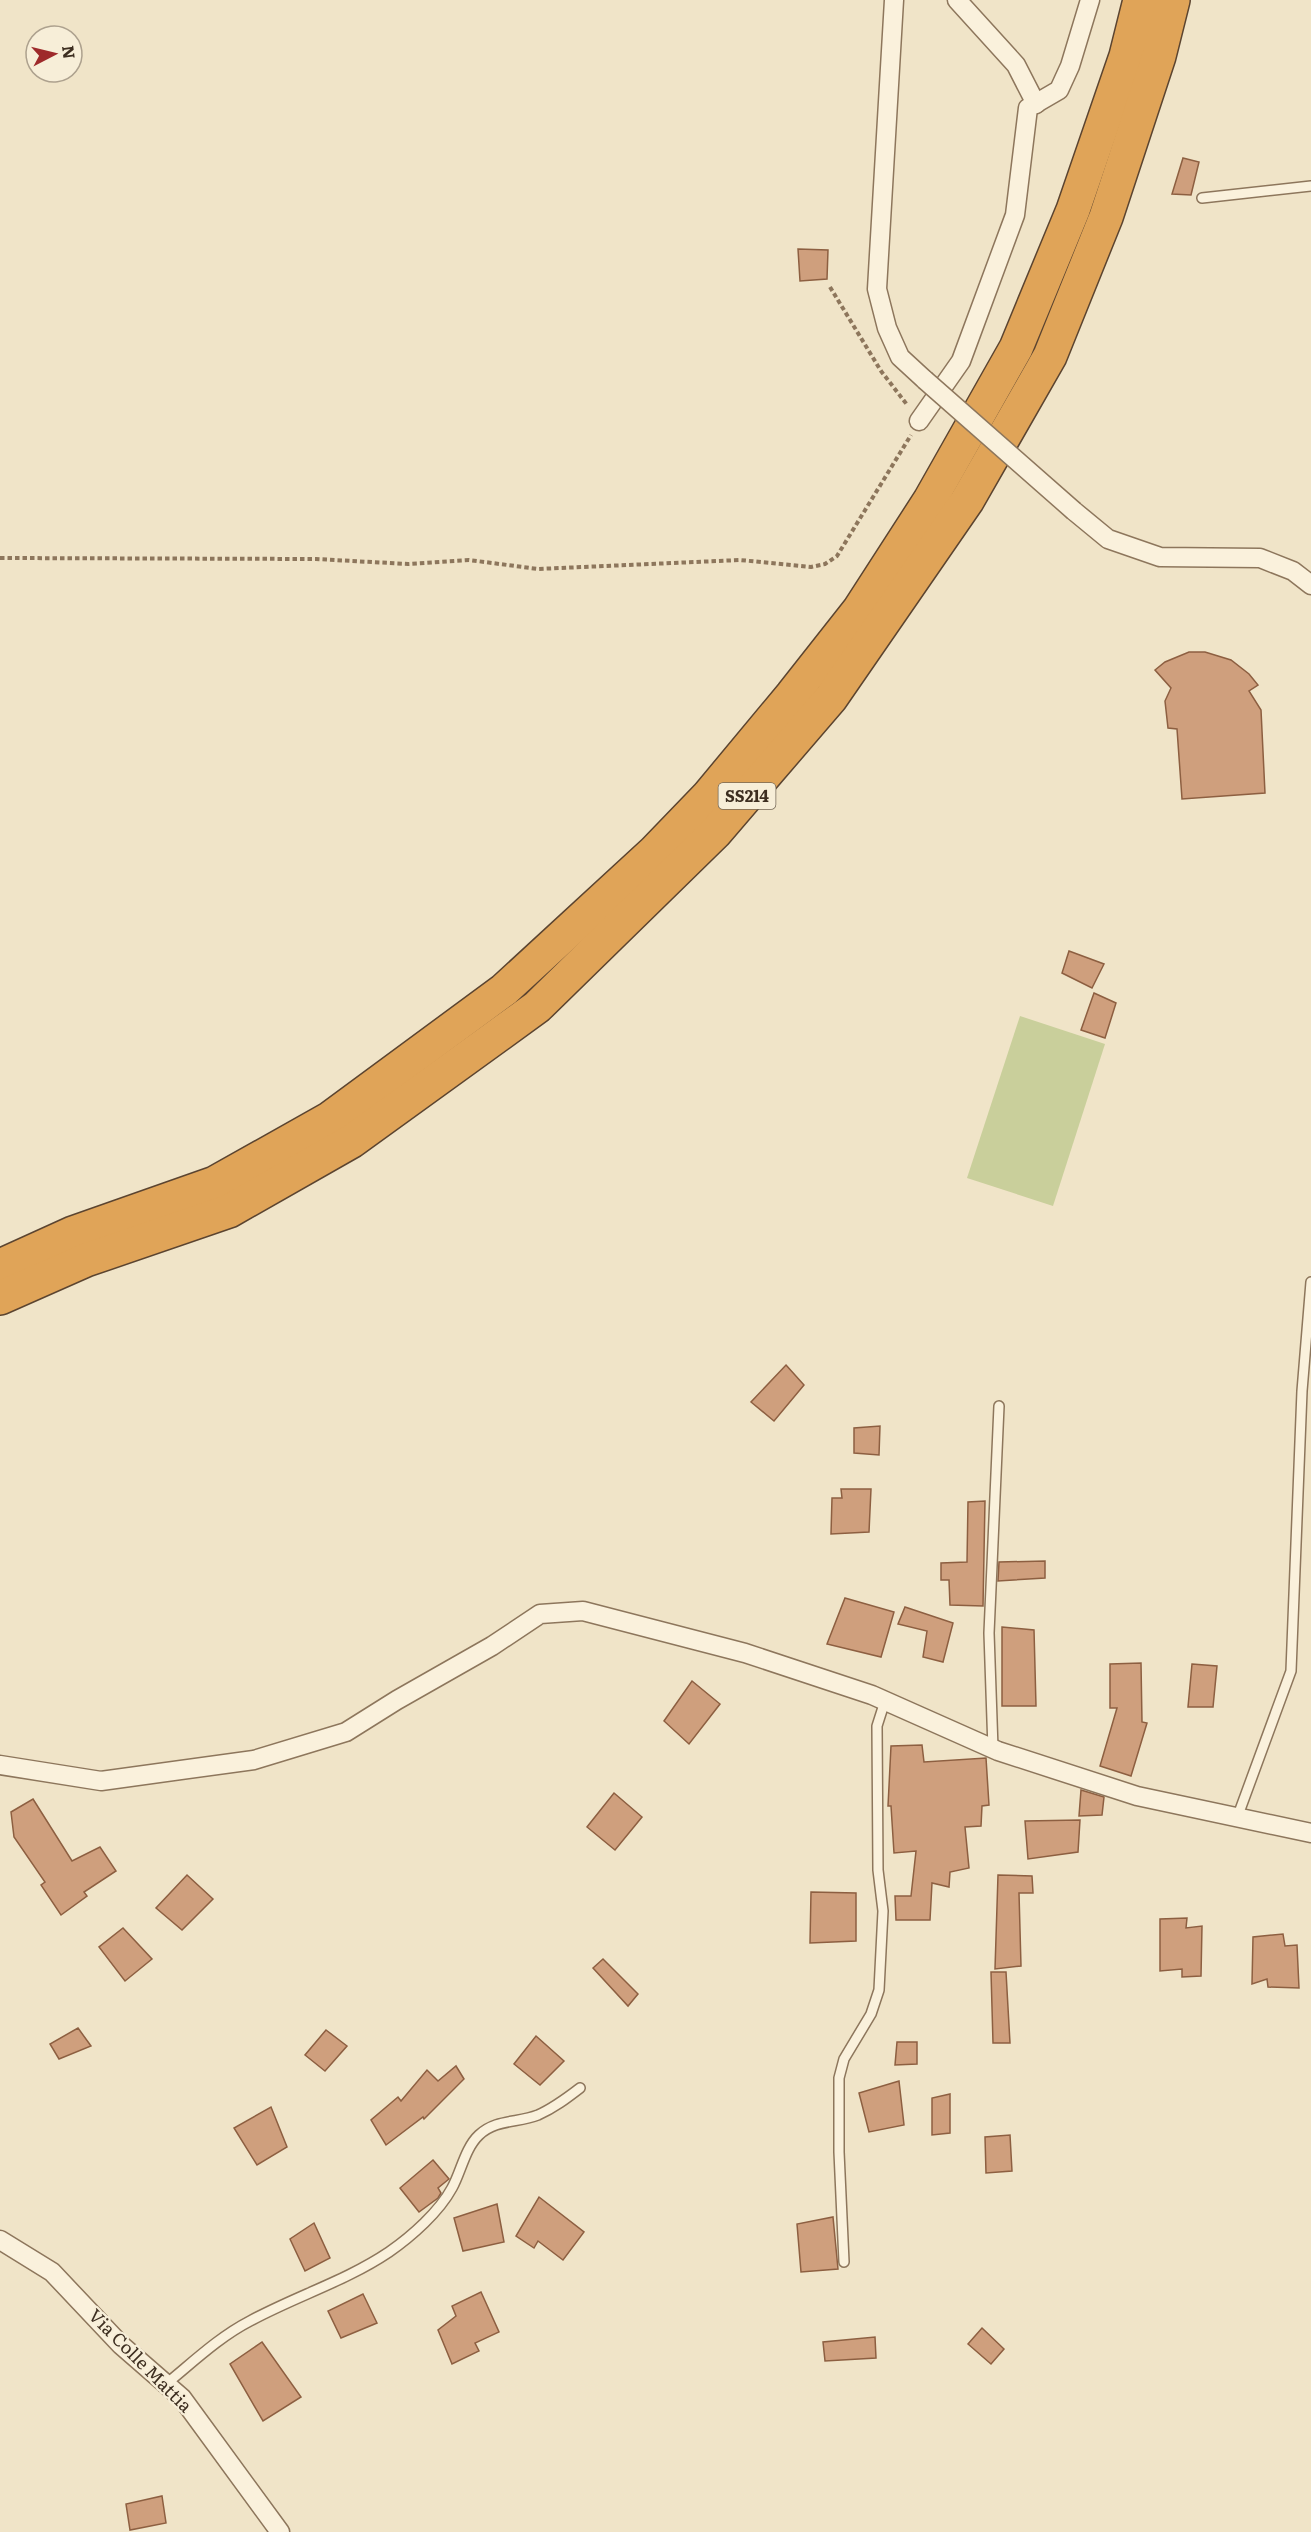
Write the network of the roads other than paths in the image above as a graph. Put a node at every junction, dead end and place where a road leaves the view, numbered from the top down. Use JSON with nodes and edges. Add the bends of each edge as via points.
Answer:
{"nodes":[{"id":1,"x":894,"y":0,"type":"edge"},
{"id":2,"x":957,"y":0,"type":"edge"},
{"id":3,"x":1090,"y":0,"type":"edge"},
{"id":4,"x":1140,"y":0,"type":"edge"},
{"id":5,"x":1173,"y":0,"type":"edge"},
{"id":6,"x":1036,"y":104,"type":"junction"},
{"id":7,"x":1311,"y":186,"type":"edge"},
{"id":8,"x":1202,"y":198,"type":"dead end"},
{"id":9,"x":919,"y":421,"type":"road end"},
{"id":10,"x":1311,"y":585,"type":"edge"},
{"id":11,"x":0,"y":1266,"type":"edge"},
{"id":12,"x":1311,"y":1282,"type":"edge"},
{"id":13,"x":0,"y":1298,"type":"edge"},
{"id":14,"x":999,"y":1406,"type":"dead end"},
{"id":15,"x":885,"y":1701,"type":"junction"},
{"id":16,"x":993,"y":1749,"type":"junction"},
{"id":17,"x":0,"y":1765,"type":"edge"},
{"id":18,"x":1237,"y":1818,"type":"junction"},
{"id":19,"x":1311,"y":1833,"type":"edge"},
{"id":20,"x":580,"y":2088,"type":"dead end"},
{"id":21,"x":0,"y":2240,"type":"edge"},
{"id":22,"x":844,"y":2262,"type":"dead end"},
{"id":23,"x":166,"y":2384,"type":"junction"},
{"id":24,"x":280,"y":2532,"type":"edge"}],
"edges":[{"from":1,"to":10,"type":"street","bridge":true,"via":[[877,289],[887,328],[900,357],[1108,539],[1160,557],[1260,558],[1293,571]]},
{"from":2,"to":6,"type":"street","via":[[1016,65]]},
{"from":3,"to":6,"type":"street","via":[[1059,90]]},
{"from":4,"to":11,"type":"highway","number":"SS214","via":[[1126,56],[1073,210],[1016,348],[930,500],[859,610],[708,796],[654,852],[504,990],[328,1119],[215,1184],[73,1233]]},
{"from":5,"to":13,"type":"highway","number":"SS214","via":[[1159,56],[1106,217],[1050,356],[967,501],[831,698],[715,832],[537,1007],[352,1141],[229,1211],[86,1260]]},
{"from":6,"to":9,"type":"street","via":[[1028,108],[1015,215],[961,361]]},
{"from":7,"to":8,"type":"lane"},
{"from":12,"to":18,"type":"lane","via":[[1302,1391],[1291,1671]]},
{"from":14,"to":16,"type":"lane","via":[[989,1633]]},
{"from":15,"to":16,"type":"street"},
{"from":15,"to":17,"type":"street","via":[[745,1653],[583,1611],[540,1614],[346,1732],[254,1760],[101,1781]]},
{"from":15,"to":22,"type":"lane","via":[[877,1726],[879,1870],[884,1911],[879,1990],[871,2014],[844,2058],[839,2078]]},
{"from":16,"to":18,"type":"street","via":[[1137,1796]]},
{"from":18,"to":19,"type":"street"},
{"from":20,"to":23,"type":"lane","via":[[537,2115],[488,2127],[476,2138],[442,2204],[392,2250],[361,2270],[289,2301],[221,2338]]},
{"from":21,"to":23,"type":"street","name":"Via Colle Mattia","via":[[52,2272],[121,2345]]},
{"from":23,"to":24,"type":"street","name":"Via Colle Mattia","via":[[182,2398]]}]}
